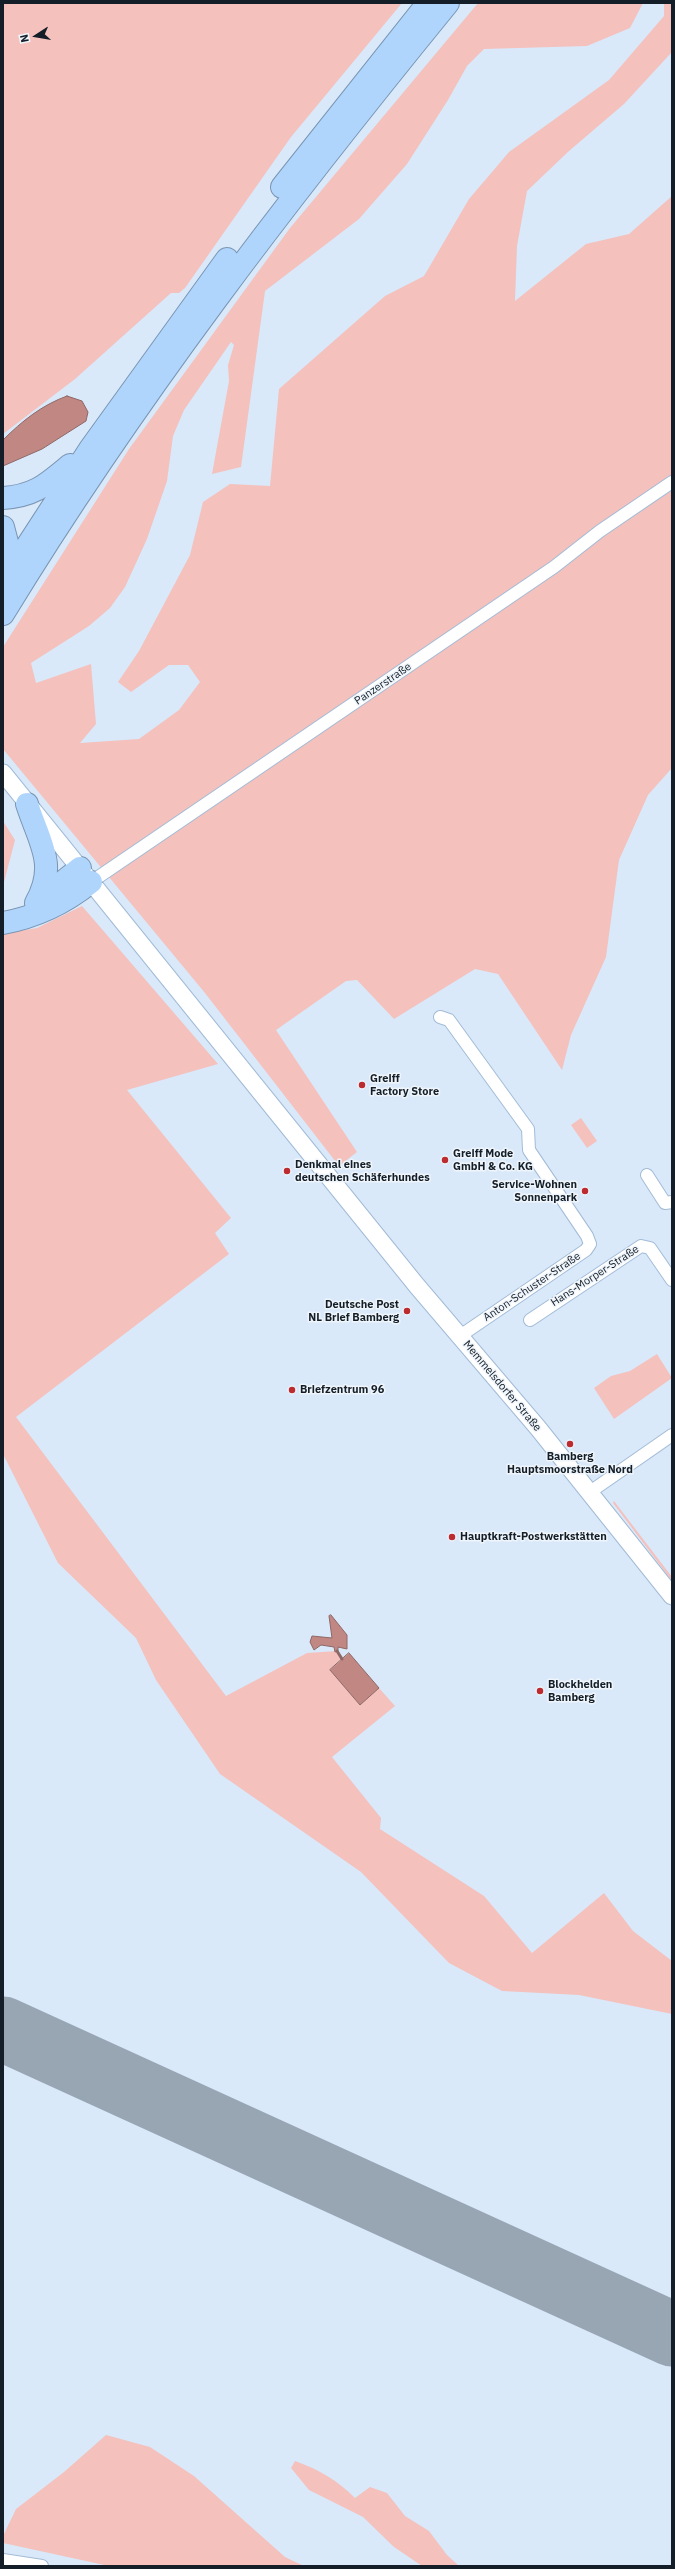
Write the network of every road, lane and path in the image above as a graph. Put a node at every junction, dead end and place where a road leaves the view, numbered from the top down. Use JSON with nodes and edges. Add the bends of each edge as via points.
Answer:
{"nodes":[{"id":1,"x":428,"y":3,"type":"edge"},
{"id":2,"x":448,"y":3,"type":"edge"},
{"id":3,"x":90,"y":449,"type":"junction"},
{"id":4,"x":672,"y":482,"type":"edge"},
{"id":5,"x":3,"y":498,"type":"edge"},
{"id":6,"x":3,"y":527,"type":"edge"},
{"id":7,"x":3,"y":570,"type":"edge"},
{"id":8,"x":3,"y":583,"type":"edge"},
{"id":9,"x":3,"y":614,"type":"edge"},
{"id":10,"x":3,"y":773,"type":"edge"},
{"id":11,"x":27,"y":804,"type":"junction"},
{"id":12,"x":85,"y":875,"type":"junction"},
{"id":13,"x":36,"y":903,"type":"junction"},
{"id":14,"x":10,"y":922,"type":"edge"},
{"id":15,"x":440,"y":1016,"type":"dead end"},
{"id":16,"x":647,"y":1175,"type":"dead end"},
{"id":17,"x":672,"y":1202,"type":"edge"},
{"id":18,"x":672,"y":1280,"type":"edge"},
{"id":19,"x":530,"y":1320,"type":"dead end"},
{"id":20,"x":460,"y":1336,"type":"junction"},
{"id":21,"x":672,"y":1434,"type":"edge"},
{"id":22,"x":590,"y":1492,"type":"junction"},
{"id":23,"x":672,"y":1596,"type":"edge"},
{"id":24,"x":3,"y":2560,"type":"edge"},
{"id":25,"x":42,"y":2566,"type":"edge"}],
"edges":[{"from":1,"to":3,"type":"highway","via":[[258,218]]},
{"from":2,"to":9,"type":"highway","via":[[272,224],[189,336],[68,510]]},
{"from":3,"to":5,"type":"highway","via":[[40,489]]},
{"from":3,"to":8,"type":"highway"},
{"from":4,"to":12,"type":"street","name":"Panzerstraße","via":[[541,576]]},
{"from":6,"to":7,"type":"highway","via":[[8,546]]},
{"from":10,"to":11,"type":"main road","name":"Memmelsdorfer Straße"},
{"from":11,"to":12,"type":"main road","name":"Memmelsdorfer Straße"},
{"from":11,"to":13,"type":"highway","via":[[43,843],[47,862],[46,879]]},
{"from":12,"to":13,"type":"highway"},
{"from":12,"to":14,"type":"highway","via":[[76,894],[48,909]]},
{"from":12,"to":20,"type":"main road","name":"Memmelsdorfer Straße"},
{"from":13,"to":14,"type":"highway"},
{"from":15,"to":20,"type":"street","name":"Anton-Schuster-Straße","via":[[449,1020],[528,1129],[529,1150],[590,1244],[581,1253]]},
{"from":16,"to":17,"type":"street","via":[[665,1203]]},
{"from":18,"to":19,"type":"street","name":"Hans-Morper-Straße","via":[[650,1248],[640,1246]]},
{"from":20,"to":22,"type":"main road","name":"Memmelsdorfer Straße"},
{"from":21,"to":22,"type":"street"},
{"from":22,"to":23,"type":"main road","name":"Memmelsdorfer Straße"},
{"from":24,"to":25,"type":"street"}]}
